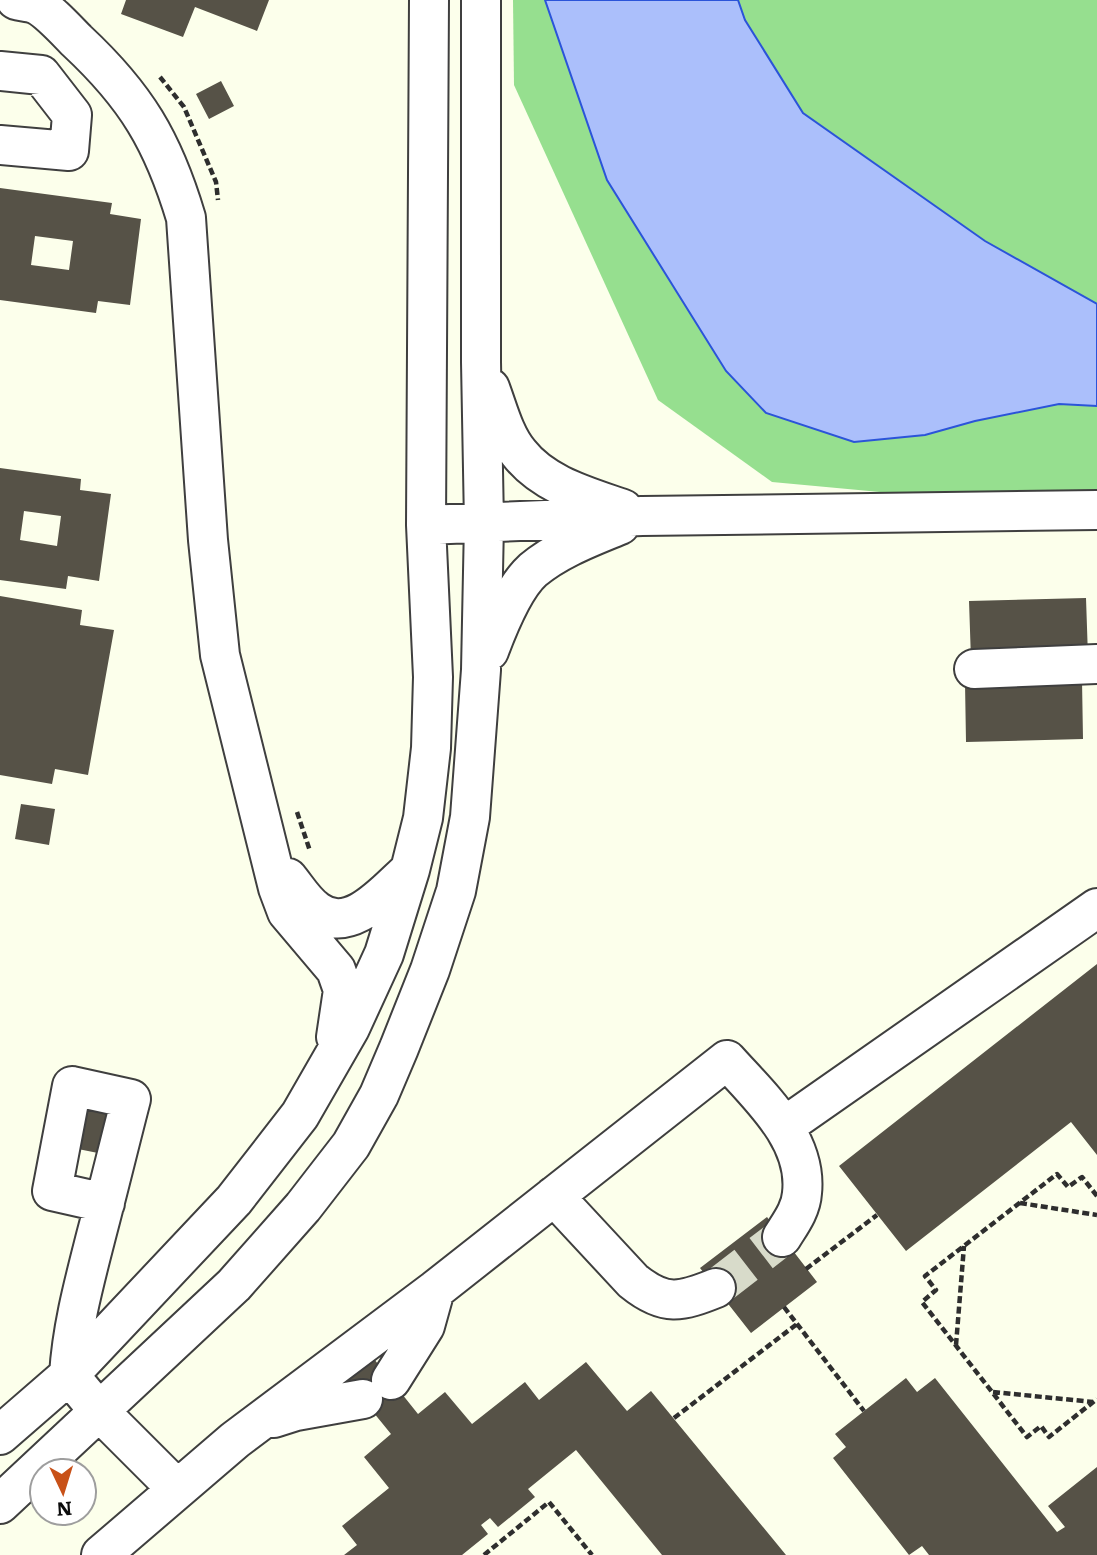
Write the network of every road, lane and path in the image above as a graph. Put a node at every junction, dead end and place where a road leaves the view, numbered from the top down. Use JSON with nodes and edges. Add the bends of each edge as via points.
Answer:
{"nodes":[{"id":1,"x":429,"y":0,"type":"edge"},
{"id":2,"x":481,"y":0,"type":"edge"},
{"id":3,"x":32,"y":2,"type":"edge"},
{"id":4,"x":0,"y":71,"type":"edge"},
{"id":5,"x":0,"y":145,"type":"edge"},
{"id":6,"x":481,"y":362,"type":"junction"},
{"id":7,"x":1097,"y":510,"type":"edge"},
{"id":8,"x":642,"y":516,"type":"junction"},
{"id":9,"x":484,"y":523,"type":"junction"},
{"id":10,"x":426,"y":525,"type":"junction"},
{"id":11,"x":1097,"y":664,"type":"edge"},
{"id":12,"x":974,"y":669,"type":"dead end"},
{"id":13,"x":481,"y":670,"type":"junction"},
{"id":14,"x":272,"y":856,"type":"junction"},
{"id":15,"x":410,"y":870,"type":"junction"},
{"id":16,"x":1097,"y":908,"type":"edge"},
{"id":17,"x":333,"y":1059,"type":"junction"},
{"id":18,"x":785,"y":1126,"type":"junction"},
{"id":19,"x":554,"y":1195,"type":"junction"},
{"id":20,"x":1097,"y":1196,"type":"edge"},
{"id":21,"x":105,"y":1203,"type":"dead end"},
{"id":22,"x":1020,"y":1203,"type":"junction"},
{"id":23,"x":877,"y":1215,"type":"dead end"},
{"id":24,"x":1097,"y":1215,"type":"edge"},
{"id":25,"x":782,"y":1237,"type":"tunnel mouth"},
{"id":26,"x":964,"y":1246,"type":"junction"},
{"id":27,"x":806,"y":1269,"type":"dead end"},
{"id":28,"x":716,"y":1288,"type":"tunnel mouth"},
{"id":29,"x":435,"y":1290,"type":"junction"},
{"id":30,"x":784,"y":1307,"type":"dead end"},
{"id":31,"x":797,"y":1324,"type":"junction"},
{"id":32,"x":956,"y":1346,"type":"junction"},
{"id":33,"x":69,"y":1375,"type":"junction"},
{"id":34,"x":992,"y":1392,"type":"junction"},
{"id":35,"x":1095,"y":1401,"type":"edge"},
{"id":36,"x":98,"y":1410,"type":"junction"},
{"id":37,"x":864,"y":1410,"type":"dead end"},
{"id":38,"x":674,"y":1418,"type":"dead end"},
{"id":39,"x":259,"y":1422,"type":"junction"},
{"id":40,"x":0,"y":1435,"type":"edge"},
{"id":41,"x":177,"y":1489,"type":"junction"},
{"id":42,"x":0,"y":1504,"type":"edge"},
{"id":43,"x":102,"y":1555,"type":"edge"},
{"id":44,"x":484,"y":1555,"type":"edge"},
{"id":45,"x":592,"y":1555,"type":"edge"}],
"edges":[{"from":1,"to":10,"type":"street"},
{"from":2,"to":6,"type":"street"},
{"from":3,"to":14,"type":"street","via":[[93,56],[143,115],[173,177],[186,218],[220,654]]},
{"from":4,"to":5,"type":"street","via":[[41,75],[72,115],[69,151]]},
{"from":6,"to":8,"type":"street","via":[[502,423],[518,452],[534,468],[574,492]]},
{"from":6,"to":9,"type":"street"},
{"from":7,"to":8,"type":"street"},
{"from":8,"to":9,"type":"street"},
{"from":8,"to":13,"type":"street","via":[[576,543],[533,571],[509,606]]},
{"from":9,"to":10,"type":"street"},
{"from":9,"to":13,"type":"street"},
{"from":10,"to":15,"type":"street","via":[[433,677],[431,748],[423,818]]},
{"from":11,"to":12,"type":"street"},
{"from":13,"to":36,"type":"street","via":[[470,817],[456,891],[430,970],[379,1095],[351,1145],[295,1217],[234,1285]]},
{"from":14,"to":15,"type":"street","via":[[308,904],[319,913],[340,918],[361,912]]},
{"from":14,"to":17,"type":"street","via":[[287,912],[336,970],[343,990]]},
{"from":15,"to":17,"type":"street","via":[[384,954]]},
{"from":16,"to":18,"type":"street"},
{"from":17,"to":33,"type":"street","via":[[300,1115],[234,1200]]},
{"from":18,"to":19,"type":"street","via":[[727,1060]]},
{"from":18,"to":25,"type":"street","via":[[797,1155],[803,1193]]},
{"from":19,"to":28,"type":"street","via":[[647,1293],[685,1300]]},
{"from":19,"to":29,"type":"street"},
{"from":20,"to":22,"type":"path","via":[[1082,1177],[1068,1187],[1057,1174]]},
{"from":21,"to":33,"type":"street","via":[[72,1336]]},
{"from":22,"to":24,"type":"path"},
{"from":22,"to":26,"type":"path"},
{"from":23,"to":27,"type":"path"},
{"from":26,"to":32,"type":"path"},
{"from":26,"to":32,"type":"path","via":[[925,1276],[936,1290],[922,1302]]},
{"from":29,"to":39,"type":"street"},
{"from":29,"to":39,"type":"street","via":[[425,1326],[377,1390]]},
{"from":30,"to":31,"type":"path"},
{"from":31,"to":37,"type":"path"},
{"from":31,"to":38,"type":"path"},
{"from":32,"to":34,"type":"path"},
{"from":33,"to":36,"type":"street"},
{"from":33,"to":40,"type":"street"},
{"from":34,"to":35,"type":"path"},
{"from":34,"to":35,"type":"path","via":[[1027,1437],[1041,1426],[1049,1437]]},
{"from":36,"to":41,"type":"street"},
{"from":36,"to":42,"type":"street"},
{"from":39,"to":41,"type":"street"},
{"from":41,"to":43,"type":"street"},
{"from":44,"to":45,"type":"path","via":[[549,1503]]}]}
